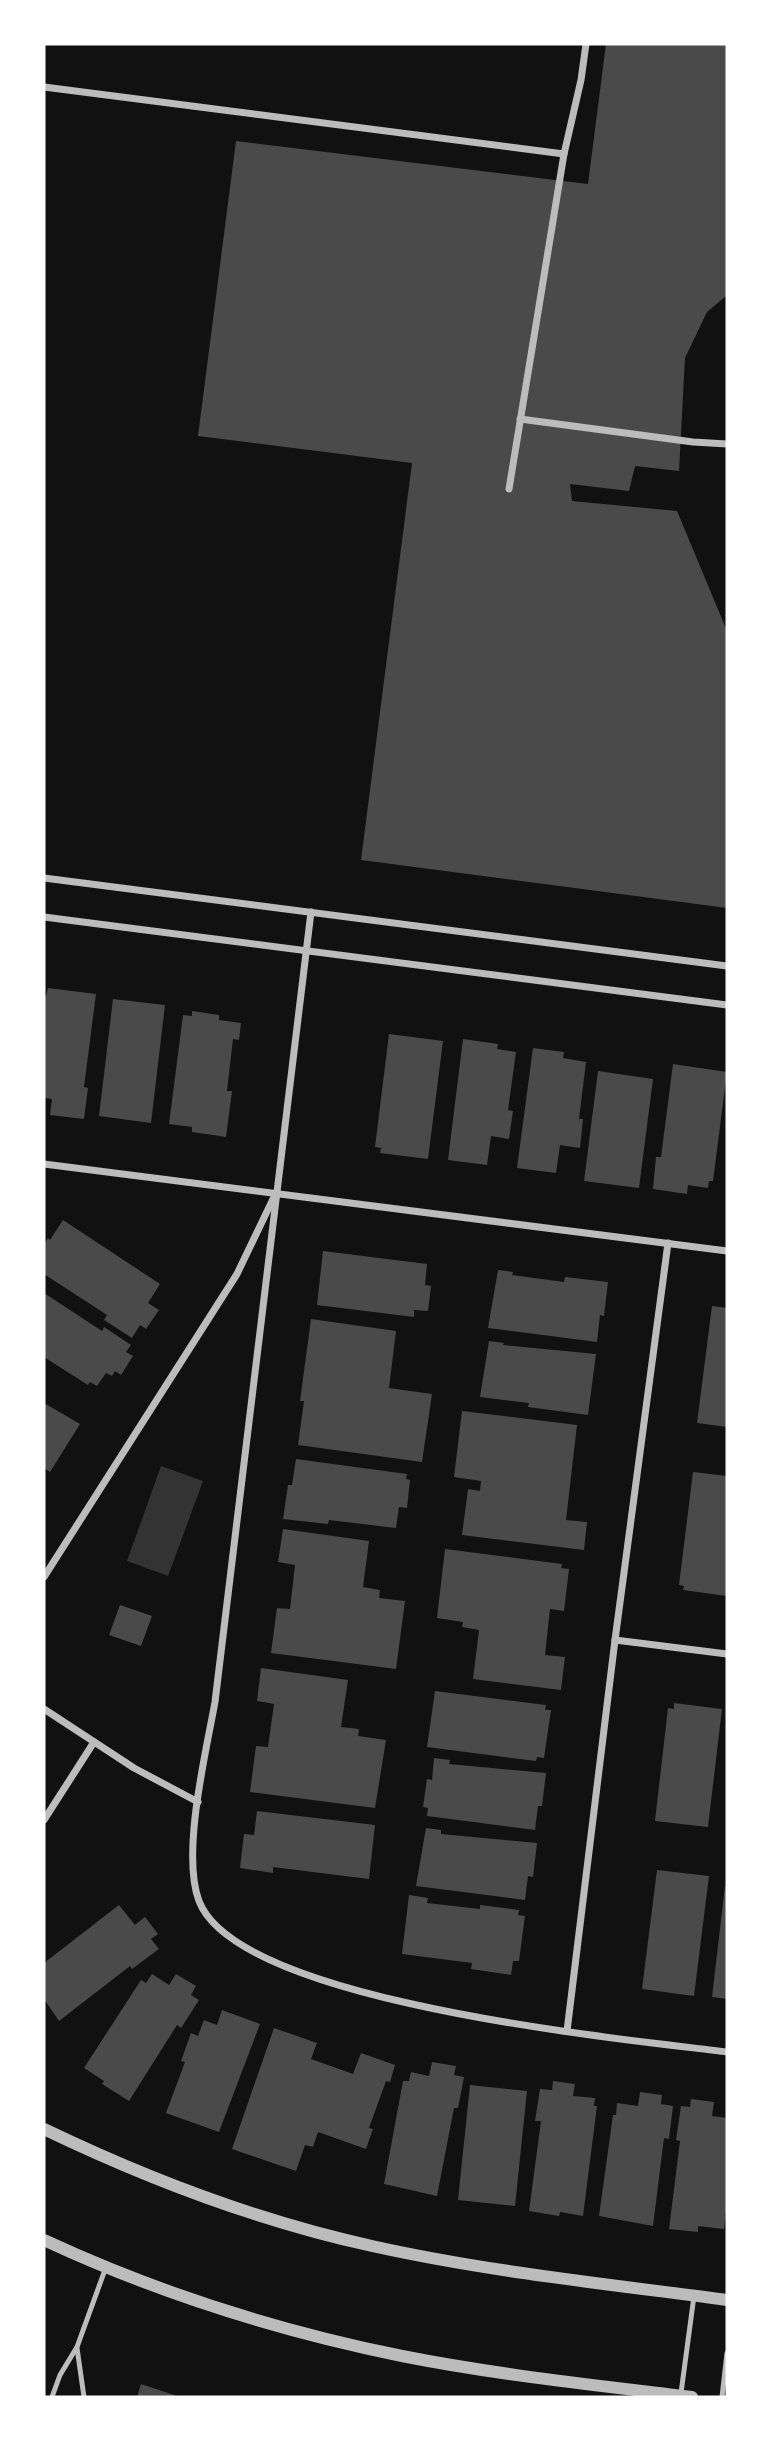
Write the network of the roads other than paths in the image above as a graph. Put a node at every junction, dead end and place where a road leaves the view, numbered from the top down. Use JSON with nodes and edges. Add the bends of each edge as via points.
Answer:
{"nodes":[{"id":1,"x":586,"y":44,"type":"edge"},
{"id":2,"x":44,"y":87,"type":"edge"},
{"id":3,"x":565,"y":154,"type":"junction"},
{"id":4,"x":520,"y":419,"type":"junction"},
{"id":5,"x":727,"y":444,"type":"edge"},
{"id":6,"x":509,"y":489,"type":"dead end"},
{"id":7,"x":44,"y":878,"type":"edge"},
{"id":8,"x":311,"y":912,"type":"junction"},
{"id":9,"x":44,"y":917,"type":"edge"},
{"id":10,"x":306,"y":950,"type":"junction"},
{"id":11,"x":727,"y":966,"type":"edge"},
{"id":12,"x":727,"y":1005,"type":"edge"},
{"id":13,"x":44,"y":1164,"type":"edge"},
{"id":14,"x":275,"y":1195,"type":"junction"},
{"id":15,"x":668,"y":1243,"type":"junction"},
{"id":16,"x":727,"y":1251,"type":"edge"},
{"id":17,"x":44,"y":1577,"type":"edge"},
{"id":18,"x":615,"y":1640,"type":"junction"},
{"id":19,"x":727,"y":1654,"type":"edge"},
{"id":20,"x":44,"y":1709,"type":"edge"},
{"id":21,"x":94,"y":1742,"type":"junction"},
{"id":22,"x":198,"y":1802,"type":"junction"},
{"id":23,"x":44,"y":1820,"type":"edge"},
{"id":24,"x":567,"y":2031,"type":"junction"},
{"id":25,"x":727,"y":2052,"type":"edge"},
{"id":26,"x":44,"y":2129,"type":"edge"},
{"id":27,"x":44,"y":2240,"type":"edge"},
{"id":28,"x":106,"y":2267,"type":"junction"},
{"id":29,"x":694,"y":2296,"type":"junction"},
{"id":30,"x":727,"y":2301,"type":"edge"},
{"id":31,"x":77,"y":2347,"type":"junction"},
{"id":32,"x":727,"y":2353,"type":"edge"},
{"id":33,"x":52,"y":2397,"type":"edge"},
{"id":34,"x":84,"y":2397,"type":"edge"},
{"id":35,"x":684,"y":2397,"type":"edge"},
{"id":36,"x":722,"y":2397,"type":"edge"}],
"edges":[{"from":1,"to":3,"type":"street"},
{"from":2,"to":3,"type":"street"},
{"from":3,"to":4,"type":"street"},
{"from":4,"to":5,"type":"street"},
{"from":4,"to":6,"type":"street"},
{"from":7,"to":8,"type":"street"},
{"from":8,"to":10,"type":"street"},
{"from":8,"to":11,"type":"street"},
{"from":9,"to":10,"type":"street"},
{"from":10,"to":12,"type":"street"},
{"from":10,"to":14,"type":"street"},
{"from":13,"to":14,"type":"street"},
{"from":14,"to":15,"type":"street"},
{"from":14,"to":17,"type":"street","via":[[237,1274]]},
{"from":14,"to":22,"type":"street","via":[[216,1692]]},
{"from":15,"to":16,"type":"street"},
{"from":15,"to":18,"type":"street"},
{"from":18,"to":19,"type":"street"},
{"from":18,"to":24,"type":"street"},
{"from":20,"to":21,"type":"street"},
{"from":21,"to":22,"type":"street"},
{"from":21,"to":23,"type":"street"},
{"from":22,"to":24,"type":"street","via":[[192,1864],[196,1891],[208,1917],[230,1938],[303,1974],[449,2013]]},
{"from":24,"to":25,"type":"street"},
{"from":26,"to":29,"type":"street","via":[[184,2190],[321,2234],[447,2261]]},
{"from":27,"to":28,"type":"street"},
{"from":28,"to":31,"type":"lane"},
{"from":28,"to":35,"type":"street","via":[[214,2306],[360,2346],[454,2365]]},
{"from":29,"to":30,"type":"street"},
{"from":29,"to":35,"type":"lane"},
{"from":31,"to":33,"type":"lane"},
{"from":31,"to":34,"type":"lane"},
{"from":32,"to":36,"type":"lane"}]}
